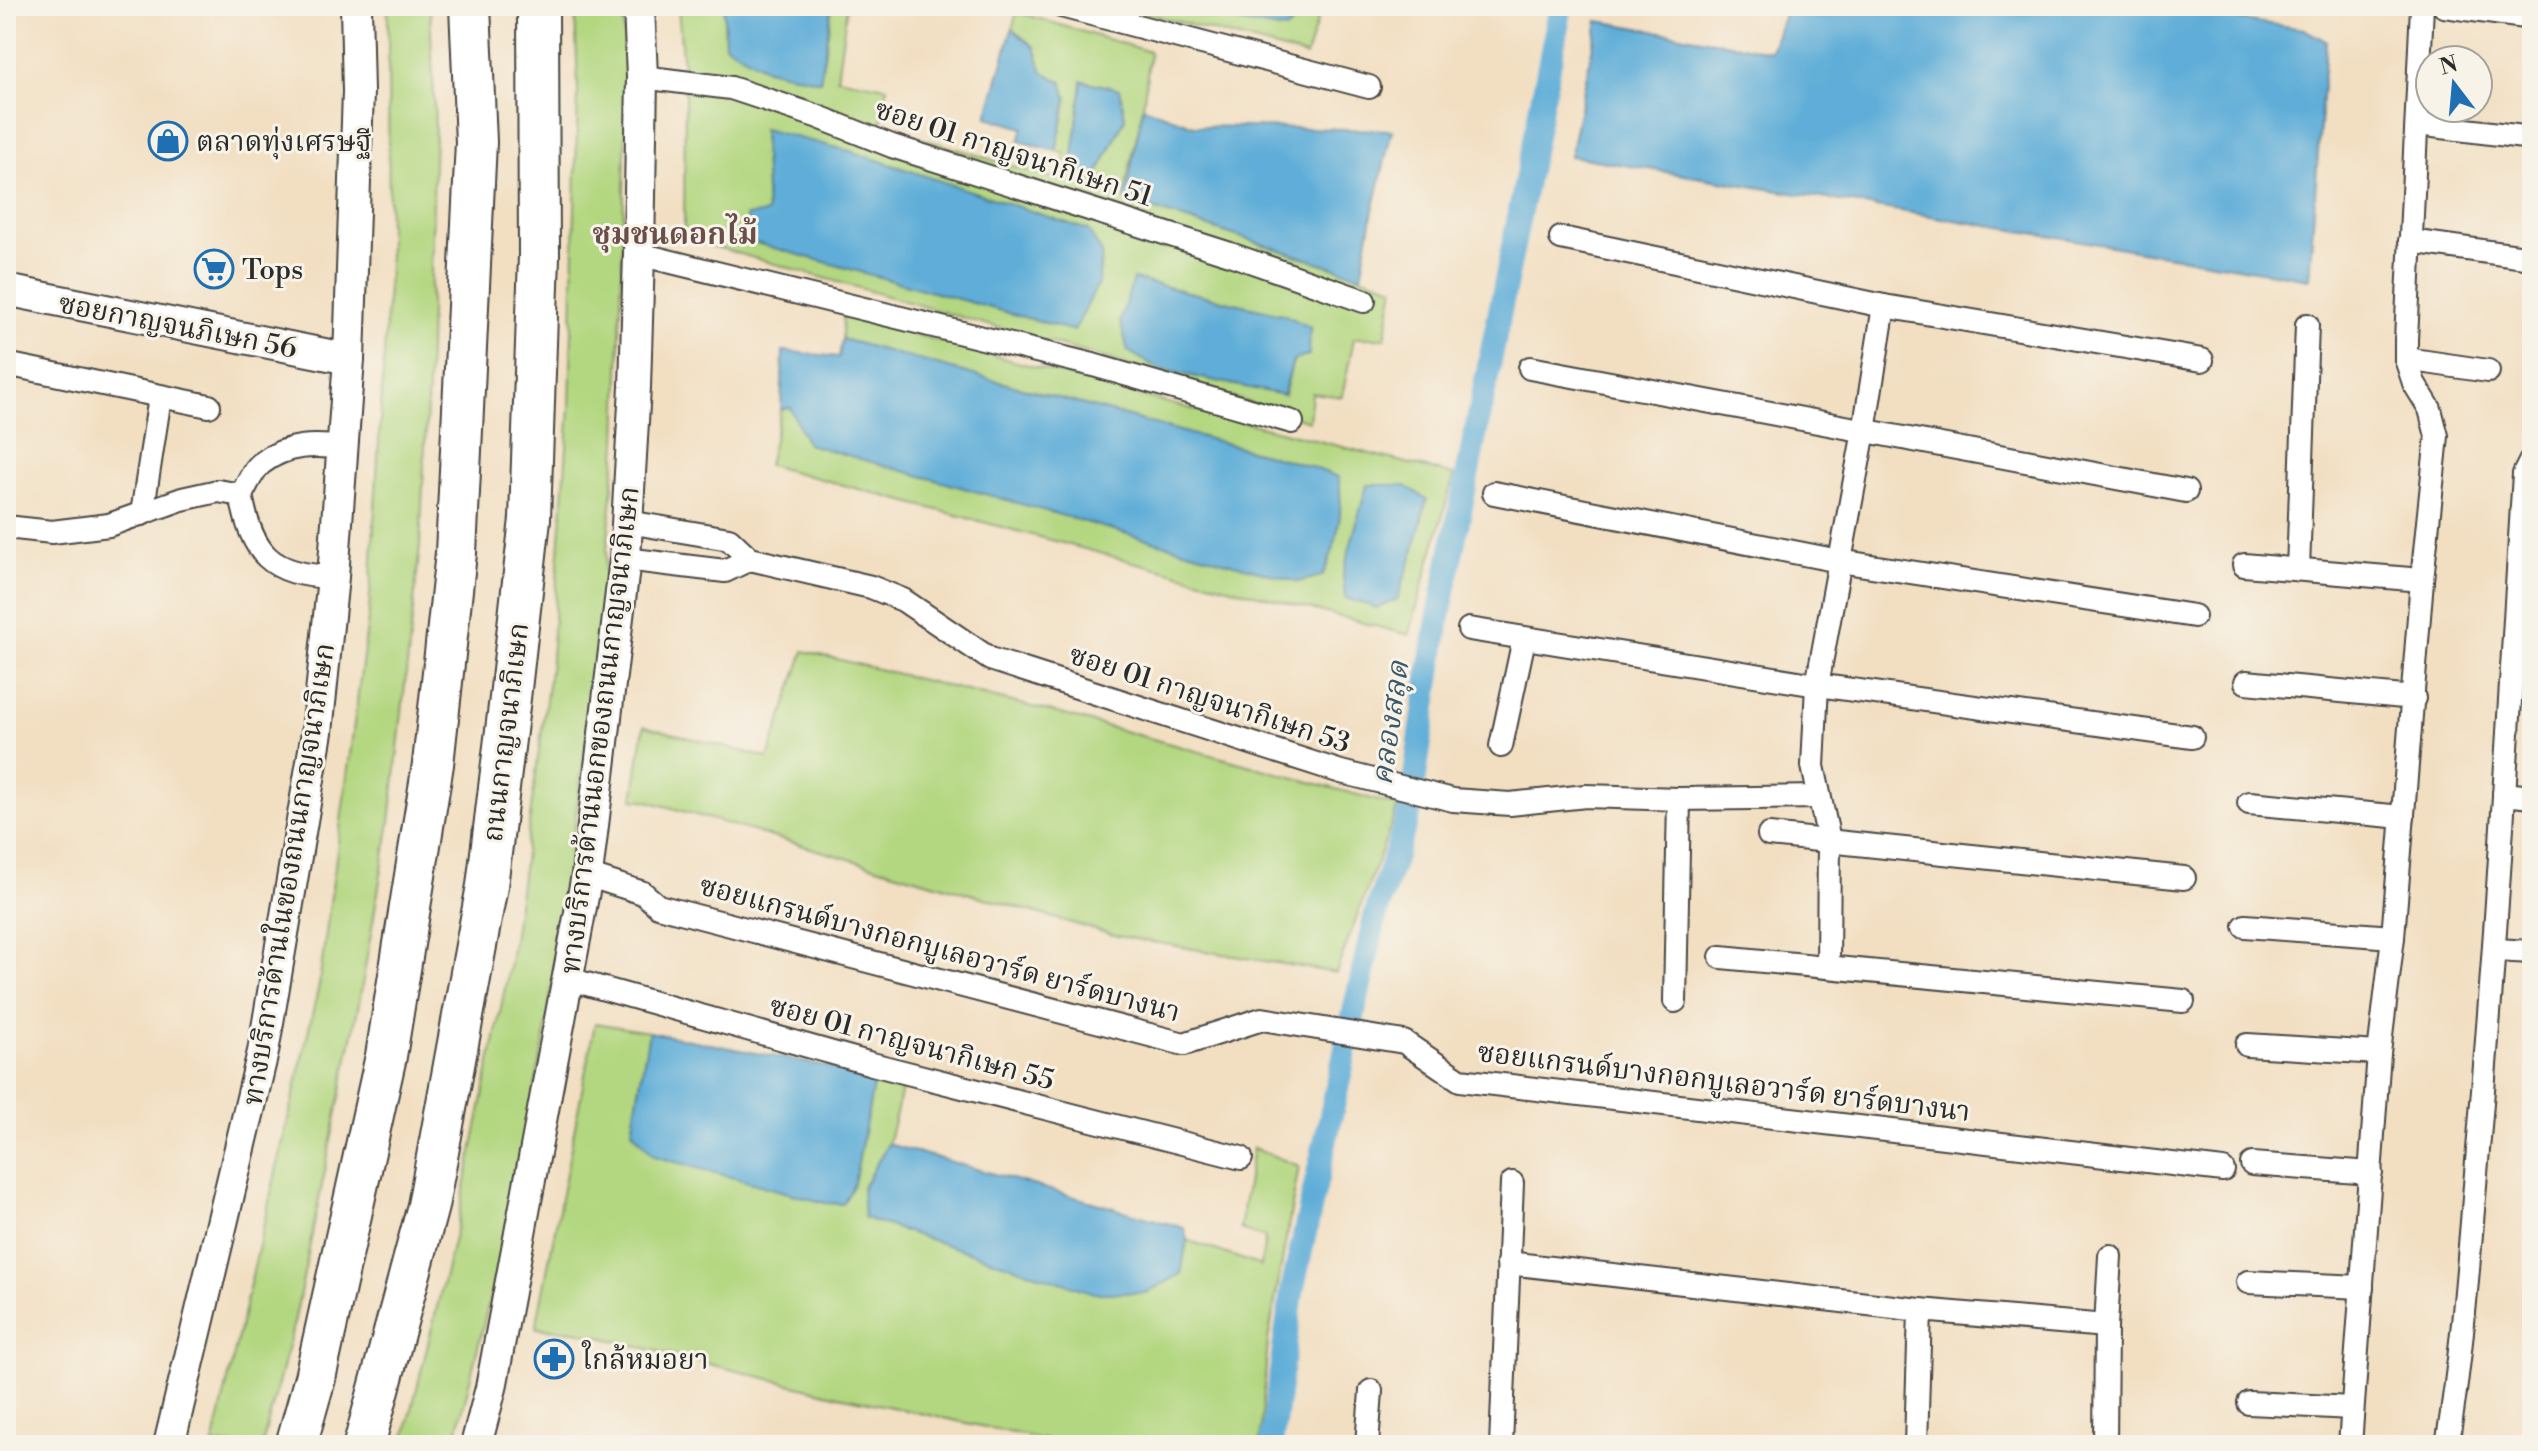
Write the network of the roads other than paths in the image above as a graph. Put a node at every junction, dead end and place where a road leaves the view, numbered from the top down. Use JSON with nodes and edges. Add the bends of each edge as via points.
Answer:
{"nodes":[{"id":1,"x":356,"y":6,"type":"edge"},
{"id":2,"x":470,"y":6,"type":"edge"},
{"id":3,"x":538,"y":6,"type":"edge"},
{"id":4,"x":639,"y":6,"type":"edge"},
{"id":5,"x":1061,"y":6,"type":"edge"},
{"id":6,"x":2422,"y":6,"type":"edge"},
{"id":7,"x":2444,"y":6,"type":"edge"},
{"id":8,"x":2532,"y":18,"type":"edge"},
{"id":9,"x":2420,"y":44,"type":"edge"},
{"id":10,"x":642,"y":77,"type":"junction"},
{"id":11,"x":1369,"y":87,"type":"dead end"},
{"id":12,"x":2417,"y":124,"type":"joint"},
{"id":13,"x":2532,"y":138,"type":"edge"},
{"id":14,"x":1561,"y":238,"type":"dead end"},
{"id":15,"x":2410,"y":241,"type":"junction"},
{"id":16,"x":639,"y":254,"type":"junction"},
{"id":17,"x":2532,"y":258,"type":"edge"},
{"id":18,"x":6,"y":290,"type":"edge"},
{"id":19,"x":1364,"y":301,"type":"dead end"},
{"id":20,"x":1884,"y":306,"type":"junction"},
{"id":21,"x":2307,"y":325,"type":"dead end"},
{"id":22,"x":349,"y":359,"type":"junction"},
{"id":23,"x":2406,"y":359,"type":"junction"},
{"id":24,"x":2202,"y":360,"type":"dead end"},
{"id":25,"x":6,"y":364,"type":"edge"},
{"id":26,"x":1530,"y":368,"type":"dead end"},
{"id":27,"x":2488,"y":371,"type":"dead end"},
{"id":28,"x":160,"y":397,"type":"junction"},
{"id":29,"x":209,"y":406,"type":"dead end"},
{"id":30,"x":1292,"y":422,"type":"dead end"},
{"id":31,"x":1864,"y":431,"type":"junction"},
{"id":32,"x":343,"y":448,"type":"junction"},
{"id":33,"x":2532,"y":458,"type":"edge"},
{"id":34,"x":2186,"y":491,"type":"dead end"},
{"id":35,"x":1494,"y":493,"type":"dead end"},
{"id":36,"x":241,"y":495,"type":"junction"},
{"id":37,"x":142,"y":514,"type":"junction"},
{"id":38,"x":628,"y":522,"type":"junction"},
{"id":39,"x":6,"y":527,"type":"edge"},
{"id":40,"x":625,"y":559,"type":"junction"},
{"id":41,"x":750,"y":559,"type":"junction"},
{"id":42,"x":1839,"y":561,"type":"junction"},
{"id":43,"x":2244,"y":565,"type":"dead end"},
{"id":44,"x":2298,"y":569,"type":"junction"},
{"id":45,"x":333,"y":577,"type":"junction"},
{"id":46,"x":2422,"y":580,"type":"junction"},
{"id":47,"x":2194,"y":616,"type":"dead end"},
{"id":48,"x":1469,"y":629,"type":"dead end"},
{"id":49,"x":1524,"y":639,"type":"junction"},
{"id":50,"x":2246,"y":682,"type":"dead end"},
{"id":51,"x":1817,"y":685,"type":"junction"},
{"id":52,"x":2414,"y":698,"type":"junction"},
{"id":53,"x":2192,"y":737,"type":"dead end"},
{"id":54,"x":1501,"y":746,"type":"dead end"},
{"id":55,"x":2504,"y":794,"type":"junction"},
{"id":56,"x":1818,"y":797,"type":"junction"},
{"id":57,"x":2532,"y":797,"type":"edge"},
{"id":58,"x":1679,"y":799,"type":"junction"},
{"id":59,"x":2249,"y":803,"type":"dead end"},
{"id":60,"x":2403,"y":817,"type":"junction"},
{"id":61,"x":1769,"y":835,"type":"dead end"},
{"id":62,"x":1829,"y":840,"type":"junction"},
{"id":63,"x":587,"y":875,"type":"junction"},
{"id":64,"x":2184,"y":878,"type":"dead end"},
{"id":65,"x":2245,"y":926,"type":"dead end"},
{"id":66,"x":2393,"y":937,"type":"junction"},
{"id":67,"x":2495,"y":950,"type":"junction"},
{"id":68,"x":2532,"y":952,"type":"edge"},
{"id":69,"x":1721,"y":957,"type":"dead end"},
{"id":70,"x":1828,"y":966,"type":"junction"},
{"id":71,"x":569,"y":979,"type":"junction"},
{"id":72,"x":1675,"y":1001,"type":"dead end"},
{"id":73,"x":2183,"y":1001,"type":"dead end"},
{"id":74,"x":2247,"y":1045,"type":"dead end"},
{"id":75,"x":2379,"y":1053,"type":"junction"},
{"id":76,"x":1241,"y":1158,"type":"dead end"},
{"id":77,"x":2252,"y":1164,"type":"dead end"},
{"id":78,"x":2223,"y":1170,"type":"dead end"},
{"id":79,"x":2371,"y":1173,"type":"junction"},
{"id":80,"x":1512,"y":1183,"type":"dead end"},
{"id":81,"x":2110,"y":1256,"type":"dead end"},
{"id":82,"x":1508,"y":1263,"type":"junction"},
{"id":83,"x":2248,"y":1282,"type":"dead end"},
{"id":84,"x":2362,"y":1287,"type":"junction"},
{"id":85,"x":1920,"y":1310,"type":"junction"},
{"id":86,"x":2106,"y":1326,"type":"junction"},
{"id":87,"x":1371,"y":1391,"type":"dead end"},
{"id":88,"x":2249,"y":1403,"type":"dead end"},
{"id":89,"x":2352,"y":1408,"type":"junction"},
{"id":90,"x":169,"y":1445,"type":"edge"},
{"id":91,"x":296,"y":1445,"type":"edge"},
{"id":92,"x":364,"y":1445,"type":"edge"},
{"id":93,"x":476,"y":1445,"type":"edge"},
{"id":94,"x":1367,"y":1445,"type":"edge"},
{"id":95,"x":1501,"y":1445,"type":"edge"},
{"id":96,"x":1916,"y":1445,"type":"edge"},
{"id":97,"x":2105,"y":1445,"type":"edge"},
{"id":98,"x":2350,"y":1445,"type":"edge"},
{"id":99,"x":2447,"y":1445,"type":"edge"}],
"edges":[{"from":1,"to":22,"type":"main road","name":"ทางบริการด้านในของถนนกาญจนาภิเษก"},
{"from":2,"to":91,"type":"highway","via":[[476,142],[456,553],[433,764],[386,1056]]},
{"from":3,"to":92,"type":"highway","name":"ถนนกาญจนาภิเษก","via":[[539,256],[530,519],[510,698],[487,886],[428,1206]]},
{"from":4,"to":10,"type":"main road","name":"ทางบริการด้านนอกของถนนกาญจนาภิเษก"},
{"from":5,"to":11,"type":"street"},
{"from":6,"to":9,"type":"street"},
{"from":7,"to":8,"type":"street"},
{"from":10,"to":16,"type":"main road","name":"ทางบริการด้านนอกของถนนกาญจนาภิเษก"},
{"from":10,"to":19,"type":"street","name":"ซอย 01 กาญจนากิเษก 51","via":[[731,88]]},
{"from":12,"to":13,"type":"street"},
{"from":12,"to":15,"type":"street"},
{"from":14,"to":20,"type":"street"},
{"from":15,"to":17,"type":"street"},
{"from":15,"to":23,"type":"street"},
{"from":16,"to":30,"type":"street","via":[[1093,365]]},
{"from":16,"to":38,"type":"main road","name":"ทางบริการด้านนอกของถนนกาญจนาภิเษก"},
{"from":18,"to":22,"type":"main road","name":"ซอยกาญจนภิเษก 56"},
{"from":20,"to":24,"type":"street"},
{"from":20,"to":31,"type":"street"},
{"from":21,"to":44,"type":"street"},
{"from":22,"to":32,"type":"main road","name":"ทางบริการด้านในของถนนกาญจนาภิเษก"},
{"from":23,"to":27,"type":"street"},
{"from":23,"to":46,"type":"street","via":[[2437,436]]},
{"from":25,"to":28,"type":"street"},
{"from":26,"to":31,"type":"street"},
{"from":28,"to":29,"type":"street"},
{"from":28,"to":37,"type":"street"},
{"from":31,"to":34,"type":"street"},
{"from":31,"to":42,"type":"street"},
{"from":32,"to":36,"type":"street","via":[[314,444],[286,450],[260,464]]},
{"from":32,"to":45,"type":"main road","name":"ทางบริการด้านในของถนนกาญจนาภิเษก"},
{"from":33,"to":55,"type":"street","via":[[2524,474]]},
{"from":35,"to":42,"type":"street"},
{"from":36,"to":37,"type":"street","via":[[218,491]]},
{"from":36,"to":45,"type":"street","via":[[247,529],[265,558],[307,576]]},
{"from":37,"to":39,"type":"street","via":[[109,525],[52,532]]},
{"from":38,"to":40,"type":"main road","name":"ทางบริการด้านนอกของถนนกาญจนาภิเษก"},
{"from":38,"to":41,"type":"street","name":"ซอย 01 กาญจนากิเษก 53","via":[[729,539]]},
{"from":40,"to":41,"type":"street","name":"ซอย 01 กาญจนากิเษก 53","via":[[725,571]]},
{"from":40,"to":63,"type":"main road","name":"ทางบริการด้านนอกของถนนกาญจนาภิเษก"},
{"from":41,"to":58,"type":"street","name":"ซอย 01 กาญจนากิเษก 53","via":[[871,587],[903,600],[990,659],[1341,772],[1453,800],[1510,804],[1586,796]]},
{"from":42,"to":47,"type":"street"},
{"from":42,"to":51,"type":"street"},
{"from":43,"to":44,"type":"street"},
{"from":44,"to":46,"type":"street"},
{"from":45,"to":90,"type":"main road","name":"ทางบริการด้านในของถนนกาญจนาภิเษก","via":[[317,732],[263,1052]]},
{"from":46,"to":52,"type":"street"},
{"from":48,"to":49,"type":"street"},
{"from":49,"to":51,"type":"street"},
{"from":49,"to":54,"type":"street"},
{"from":50,"to":52,"type":"street"},
{"from":51,"to":53,"type":"street"},
{"from":51,"to":56,"type":"street","via":[[1813,766]]},
{"from":52,"to":60,"type":"street"},
{"from":55,"to":57,"type":"street"},
{"from":55,"to":67,"type":"street"},
{"from":56,"to":58,"type":"street","name":"ซอย 01 กาญจนากิเษก 53"},
{"from":56,"to":62,"type":"street"},
{"from":58,"to":72,"type":"street"},
{"from":59,"to":60,"type":"street"},
{"from":60,"to":66,"type":"street"},
{"from":61,"to":62,"type":"street"},
{"from":62,"to":64,"type":"street"},
{"from":62,"to":70,"type":"street"},
{"from":63,"to":71,"type":"main road","name":"ทางบริการด้านนอกของถนนกาญจนาภิเษก"},
{"from":63,"to":78,"type":"street","name":"ซอยแกรนด์บางกอกบูเลอวาร์ด ยาร์ดบางนา","via":[[643,893],[658,906],[1184,1044],[1262,1019],[1404,1042],[1460,1080]]},
{"from":65,"to":66,"type":"street"},
{"from":66,"to":75,"type":"street"},
{"from":67,"to":68,"type":"street"},
{"from":67,"to":99,"type":"street"},
{"from":69,"to":70,"type":"street"},
{"from":70,"to":73,"type":"street"},
{"from":71,"to":76,"type":"street","name":"ซอย 01 กาญจนากิเษก 55","via":[[872,1064]]},
{"from":71,"to":93,"type":"main road","name":"ทางบริการด้านนอกของถนนกาญจนาภิเษก"},
{"from":74,"to":75,"type":"street"},
{"from":75,"to":79,"type":"street"},
{"from":77,"to":79,"type":"street"},
{"from":79,"to":84,"type":"street"},
{"from":80,"to":82,"type":"street"},
{"from":81,"to":86,"type":"street"},
{"from":82,"to":85,"type":"street"},
{"from":82,"to":95,"type":"street"},
{"from":83,"to":84,"type":"street"},
{"from":84,"to":89,"type":"street"},
{"from":85,"to":86,"type":"street"},
{"from":85,"to":96,"type":"street"},
{"from":86,"to":97,"type":"street"},
{"from":87,"to":94,"type":"street"},
{"from":88,"to":89,"type":"street"},
{"from":89,"to":98,"type":"street"}]}
